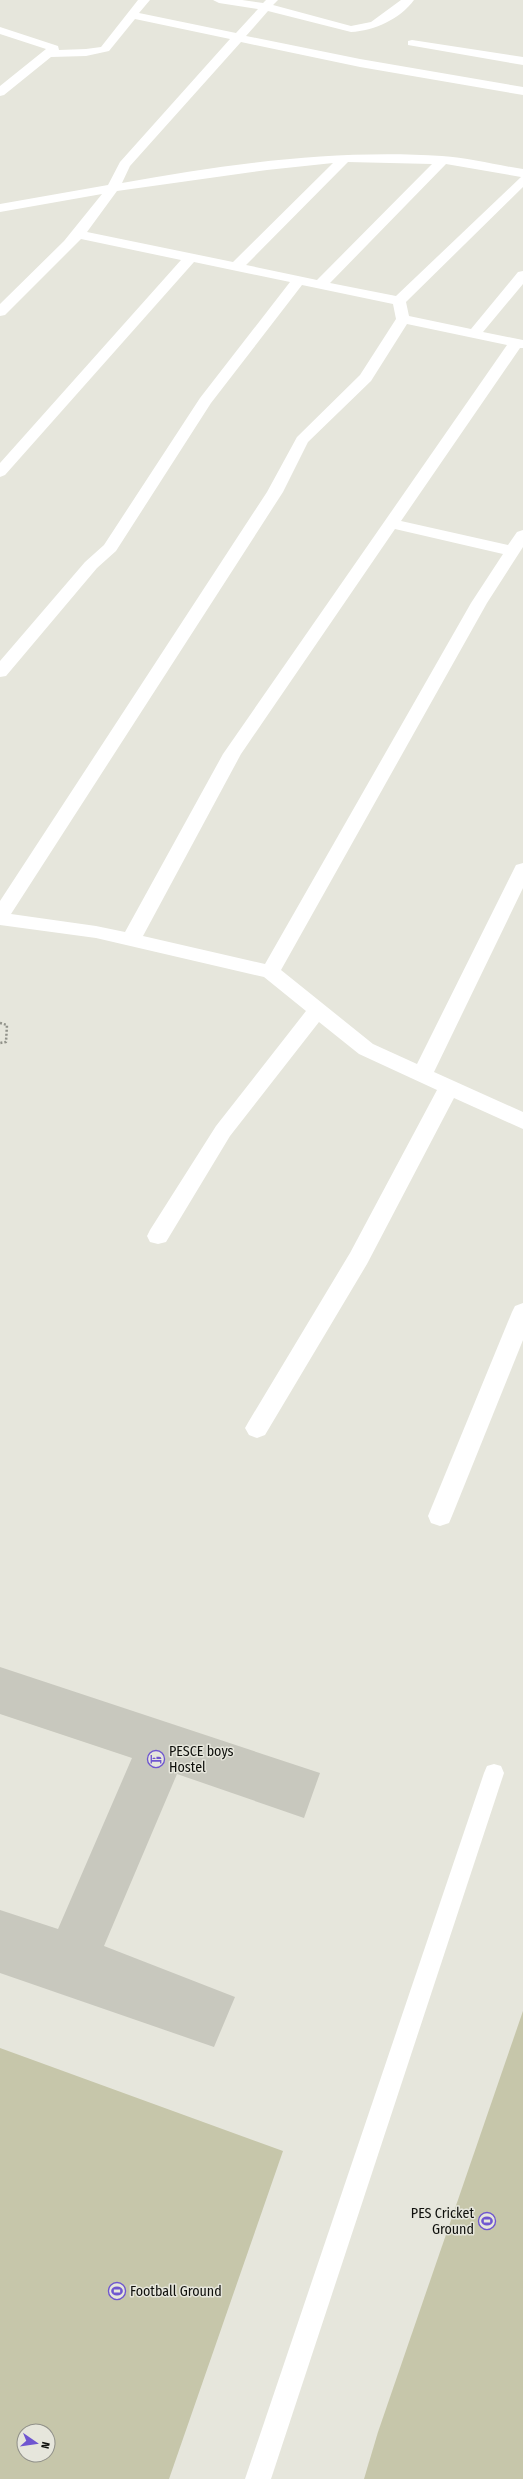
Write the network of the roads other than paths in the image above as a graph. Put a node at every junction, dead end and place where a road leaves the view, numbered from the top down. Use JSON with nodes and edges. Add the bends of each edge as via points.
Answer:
{"nodes":[{"id":1,"x":144,"y":0,"type":"edge"},
{"id":2,"x":219,"y":0,"type":"edge"},
{"id":3,"x":408,"y":0,"type":"edge"},
{"id":4,"x":269,"y":4,"type":"edge"},
{"id":5,"x":131,"y":15,"type":"junction"},
{"id":6,"x":0,"y":30,"type":"edge"},
{"id":7,"x":240,"y":38,"type":"junction"},
{"id":8,"x":412,"y":43,"type":"dead end"},
{"id":9,"x":49,"y":53,"type":"junction"},
{"id":10,"x":523,"y":61,"type":"edge"},
{"id":11,"x":523,"y":91,"type":"edge"},
{"id":12,"x":0,"y":92,"type":"edge"},
{"id":13,"x":345,"y":158,"type":"junction"},
{"id":14,"x":443,"y":160,"type":"junction"},
{"id":15,"x":523,"y":174,"type":"edge"},
{"id":16,"x":523,"y":180,"type":"edge"},
{"id":17,"x":114,"y":188,"type":"junction"},
{"id":18,"x":0,"y":208,"type":"edge"},
{"id":19,"x":78,"y":234,"type":"junction"},
{"id":20,"x":191,"y":257,"type":"junction"},
{"id":21,"x":236,"y":267,"type":"junction"},
{"id":22,"x":523,"y":275,"type":"edge"},
{"id":23,"x":298,"y":280,"type":"junction"},
{"id":24,"x":320,"y":285,"type":"junction"},
{"id":25,"x":399,"y":301,"type":"junction"},
{"id":26,"x":0,"y":312,"type":"edge"},
{"id":27,"x":403,"y":318,"type":"junction"},
{"id":28,"x":474,"y":334,"type":"junction"},
{"id":29,"x":519,"y":344,"type":"edge"},
{"id":30,"x":0,"y":472,"type":"edge"},
{"id":31,"x":390,"y":523,"type":"junction"},
{"id":32,"x":523,"y":535,"type":"edge"},
{"id":33,"x":513,"y":551,"type":"junction"},
{"id":34,"x":0,"y":672,"type":"edge"},
{"id":35,"x":523,"y":869,"type":"edge"},
{"id":36,"x":0,"y":917,"type":"edge"},
{"id":37,"x":131,"y":940,"type":"junction"},
{"id":38,"x":270,"y":972,"type":"junction"},
{"id":39,"x":318,"y":1010,"type":"junction"},
{"id":40,"x":422,"y":1075,"type":"junction"},
{"id":41,"x":449,"y":1087,"type":"junction"},
{"id":42,"x":523,"y":1121,"type":"edge"},
{"id":43,"x":158,"y":1236,"type":"dead end"},
{"id":44,"x":523,"y":1312,"type":"edge"},
{"id":45,"x":257,"y":1428,"type":"dead end"},
{"id":46,"x":440,"y":1516,"type":"dead end"},
{"id":47,"x":494,"y":1773,"type":"dead end"},
{"id":48,"x":258,"y":2479,"type":"edge"}],
"edges":[{"from":1,"to":5,"type":"street"},
{"from":2,"to":4,"type":"street"},
{"from":3,"to":4,"type":"street","via":[[371,27],[363,29],[351,29]]},
{"from":4,"to":7,"type":"street"},
{"from":5,"to":7,"type":"street"},
{"from":5,"to":9,"type":"street","via":[[105,49]]},
{"from":6,"to":9,"type":"street","via":[[47,44],[54,48]]},
{"from":7,"to":11,"type":"street","via":[[360,64]]},
{"from":7,"to":17,"type":"street","via":[[124,165]]},
{"from":8,"to":10,"type":"street"},
{"from":9,"to":12,"type":"street"},
{"from":13,"to":14,"type":"street"},
{"from":13,"to":17,"type":"street","via":[[267,166]]},
{"from":13,"to":21,"type":"street"},
{"from":14,"to":15,"type":"street"},
{"from":14,"to":24,"type":"street"},
{"from":16,"to":25,"type":"street"},
{"from":17,"to":18,"type":"street"},
{"from":17,"to":19,"type":"street"},
{"from":19,"to":20,"type":"street"},
{"from":19,"to":26,"type":"street"},
{"from":20,"to":21,"type":"street"},
{"from":20,"to":30,"type":"street"},
{"from":21,"to":23,"type":"street"},
{"from":22,"to":28,"type":"street"},
{"from":23,"to":24,"type":"street"},
{"from":23,"to":34,"type":"street","via":[[205,400],[110,548],[91,566]]},
{"from":24,"to":25,"type":"street"},
{"from":25,"to":27,"type":"street"},
{"from":27,"to":28,"type":"street"},
{"from":27,"to":36,"type":"street","via":[[366,378],[302,440],[275,492]]},
{"from":28,"to":29,"type":"street"},
{"from":29,"to":31,"type":"street"},
{"from":31,"to":33,"type":"street"},
{"from":31,"to":37,"type":"street","via":[[232,754]]},
{"from":32,"to":33,"type":"street"},
{"from":33,"to":38,"type":"street","via":[[479,603]]},
{"from":35,"to":40,"type":"street"},
{"from":36,"to":37,"type":"street"},
{"from":37,"to":38,"type":"street"},
{"from":38,"to":39,"type":"street"},
{"from":39,"to":40,"type":"street","via":[[366,1049]]},
{"from":39,"to":43,"type":"street","via":[[224,1131]]},
{"from":40,"to":41,"type":"street"},
{"from":41,"to":42,"type":"street"},
{"from":41,"to":45,"type":"street","via":[[359,1258]]},
{"from":44,"to":46,"type":"street"},
{"from":47,"to":48,"type":"lane"}]}
